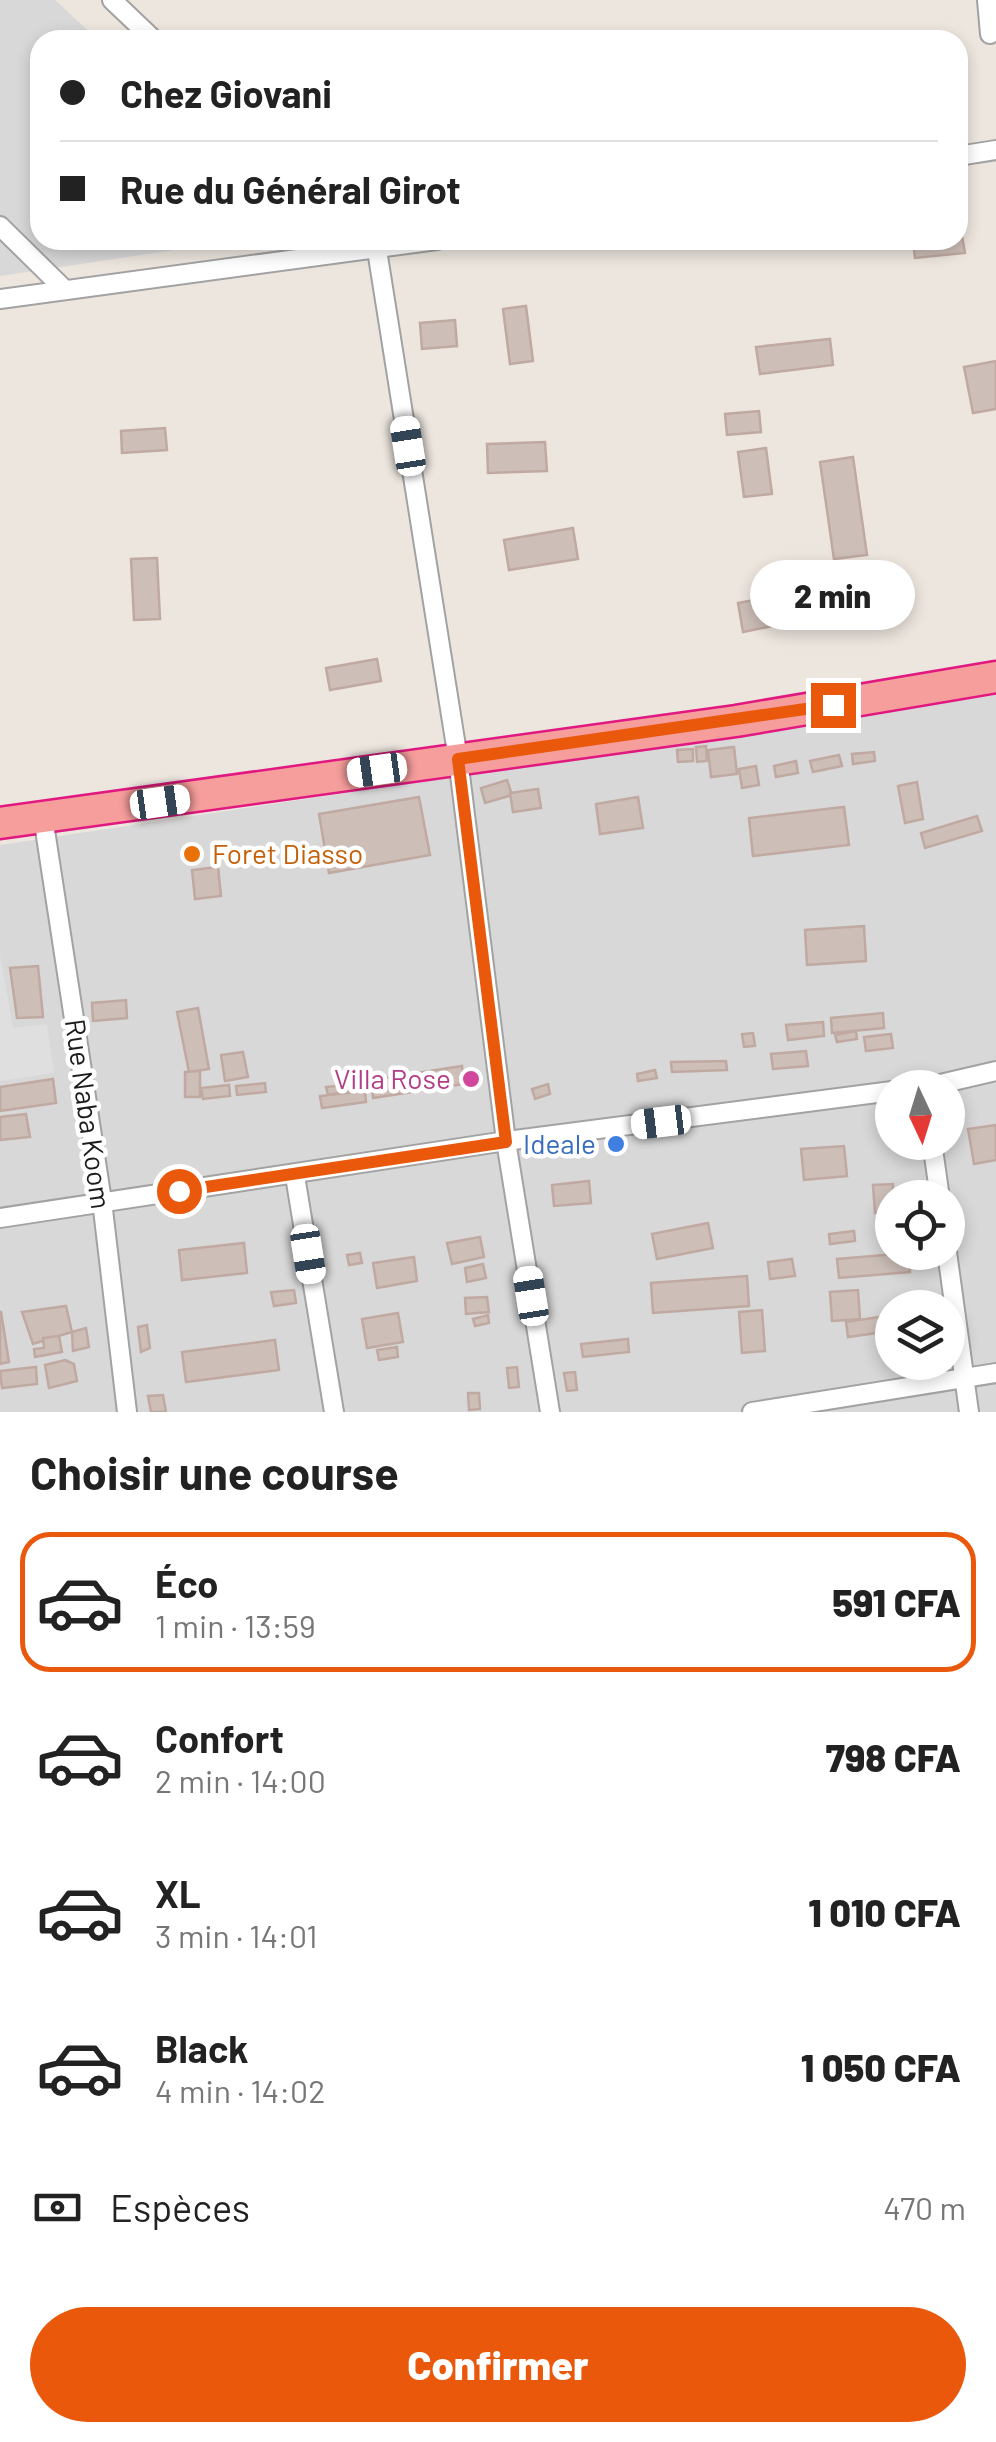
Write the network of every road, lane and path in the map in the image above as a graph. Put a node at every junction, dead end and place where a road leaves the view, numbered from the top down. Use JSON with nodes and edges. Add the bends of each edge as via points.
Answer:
{"nodes":[{"id":1,"x":112,"y":0,"type":"edge"},
{"id":2,"x":986,"y":0,"type":"edge"},
{"id":3,"x":144,"y":30,"type":"edge"},
{"id":4,"x":990,"y":34,"type":"dead end"},
{"id":5,"x":996,"y":150,"type":"edge"},
{"id":6,"x":968,"y":154,"type":"edge"},
{"id":7,"x":0,"y":226,"type":"edge"},
{"id":8,"x":337,"y":250,"type":"edge"},
{"id":9,"x":372,"y":250,"type":"edge"},
{"id":10,"x":65,"y":290,"type":"junction"},
{"id":11,"x":0,"y":299,"type":"edge"},
{"id":12,"x":996,"y":677,"type":"edge"},
{"id":13,"x":458,"y":759,"type":"junction"},
{"id":14,"x":44,"y":817,"type":"junction"},
{"id":15,"x":0,"y":823,"type":"edge"},
{"id":16,"x":996,"y":1071,"type":"edge"},
{"id":17,"x":965,"y":1078,"type":"edge"},
{"id":18,"x":875,"y":1094,"type":"edge"},
{"id":19,"x":506,"y":1142,"type":"junction"},
{"id":20,"x":295,"y":1176,"type":"junction"},
{"id":21,"x":102,"y":1201,"type":"junction"},
{"id":22,"x":0,"y":1218,"type":"edge"},
{"id":23,"x":996,"y":1373,"type":"edge"},
{"id":24,"x":965,"y":1378,"type":"edge"},
{"id":25,"x":952,"y":1380,"type":"edge"},
{"id":26,"x":964,"y":1380,"type":"edge"},
{"id":27,"x":760,"y":1411,"type":"edge"},
{"id":28,"x":128,"y":1412,"type":"edge"},
{"id":29,"x":334,"y":1412,"type":"edge"},
{"id":30,"x":550,"y":1412,"type":"edge"},
{"id":31,"x":752,"y":1412,"type":"edge"},
{"id":32,"x":969,"y":1412,"type":"edge"}],
"edges":[{"from":1,"to":3,"type":"street"},
{"from":2,"to":4,"type":"street"},
{"from":5,"to":6,"type":"street"},
{"from":7,"to":10,"type":"street"},
{"from":8,"to":10,"type":"street"},
{"from":9,"to":13,"type":"street"},
{"from":10,"to":11,"type":"street"},
{"from":12,"to":13,"type":"highway"},
{"from":13,"to":14,"type":"highway"},
{"from":13,"to":19,"type":"street"},
{"from":14,"to":15,"type":"highway"},
{"from":14,"to":21,"type":"street","name":"Rue Naba Koom"},
{"from":16,"to":17,"type":"street"},
{"from":18,"to":19,"type":"street"},
{"from":19,"to":20,"type":"street"},
{"from":19,"to":30,"type":"street"},
{"from":20,"to":21,"type":"street"},
{"from":20,"to":29,"type":"street"},
{"from":21,"to":22,"type":"street"},
{"from":21,"to":28,"type":"street","name":"Rue Naba Koom"},
{"from":23,"to":24,"type":"street"},
{"from":25,"to":27,"type":"street"},
{"from":26,"to":32,"type":"street"},
{"from":27,"to":31,"type":"street"}]}
